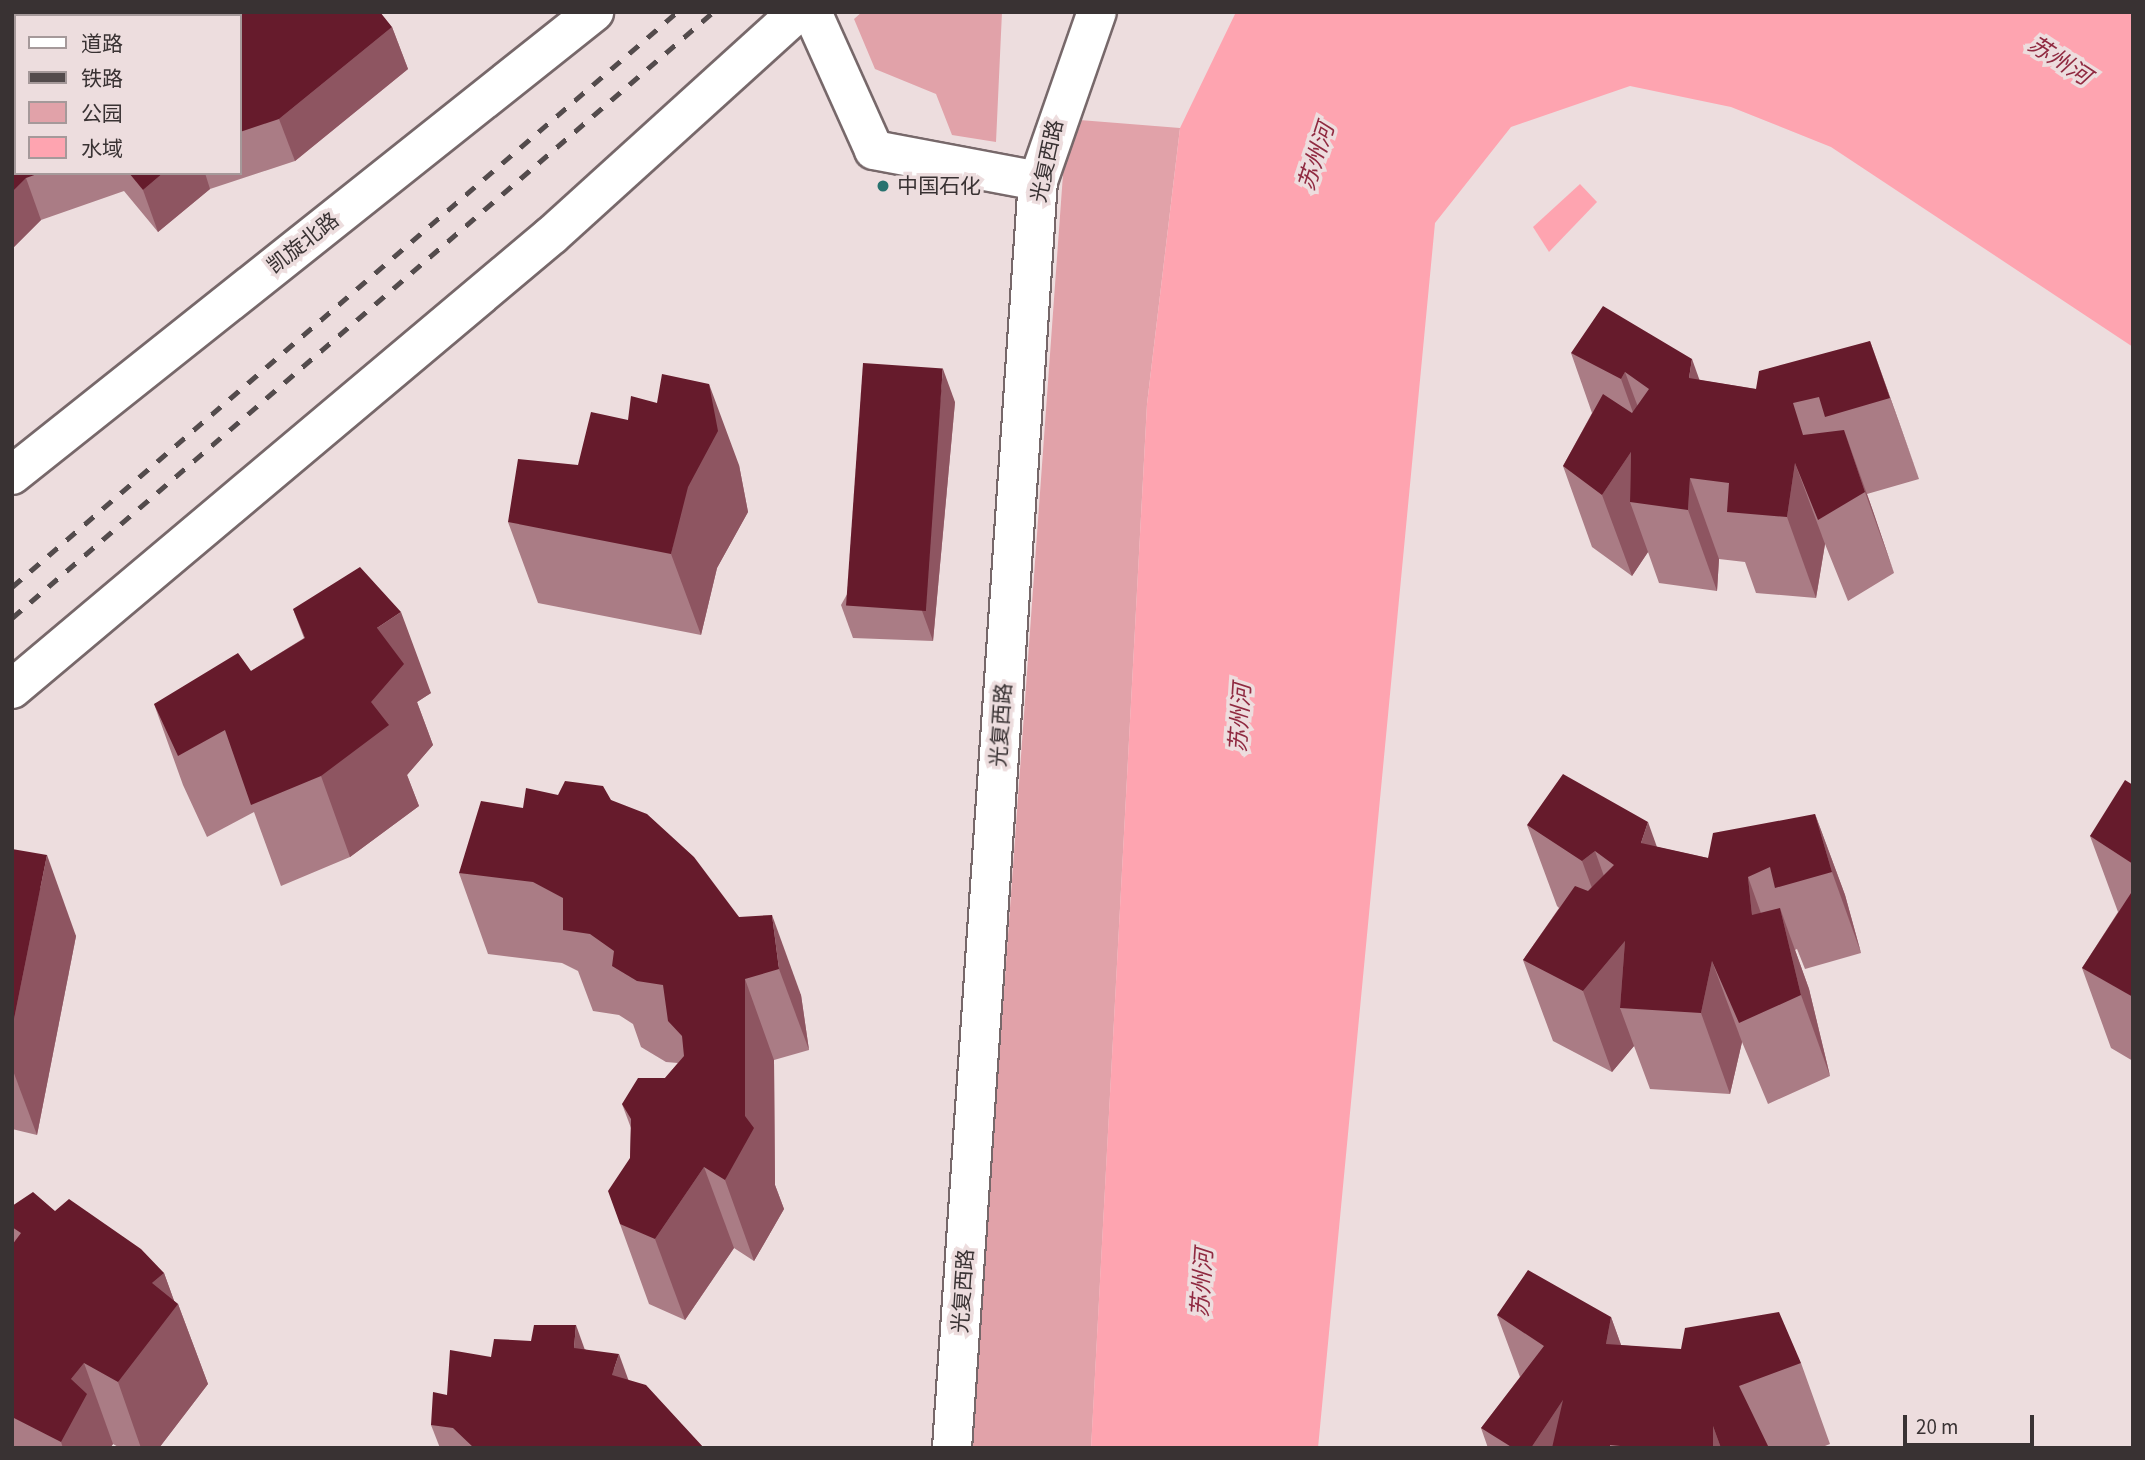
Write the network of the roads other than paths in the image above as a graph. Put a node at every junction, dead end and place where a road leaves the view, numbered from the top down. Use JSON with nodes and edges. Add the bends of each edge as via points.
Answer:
{"nodes":[{"id":1,"x":594,"y":12,"type":"edge"},
{"id":2,"x":798,"y":12,"type":"edge"},
{"id":3,"x":812,"y":12,"type":"edge"},
{"id":4,"x":1097,"y":12,"type":"edge"},
{"id":5,"x":1038,"y":181,"type":"junction"},
{"id":6,"x":12,"y":475,"type":"edge"},
{"id":7,"x":12,"y":689,"type":"edge"},
{"id":8,"x":952,"y":1448,"type":"edge"}],
"edges":[{"from":1,"to":6,"type":"street","name":"凯旋北路"},
{"from":2,"to":7,"type":"street","via":[[542,244]]},
{"from":3,"to":5,"type":"street","via":[[874,150]]},
{"from":4,"to":5,"type":"street","name":"光复西路"},
{"from":5,"to":8,"type":"street","name":"光复西路"}]}
